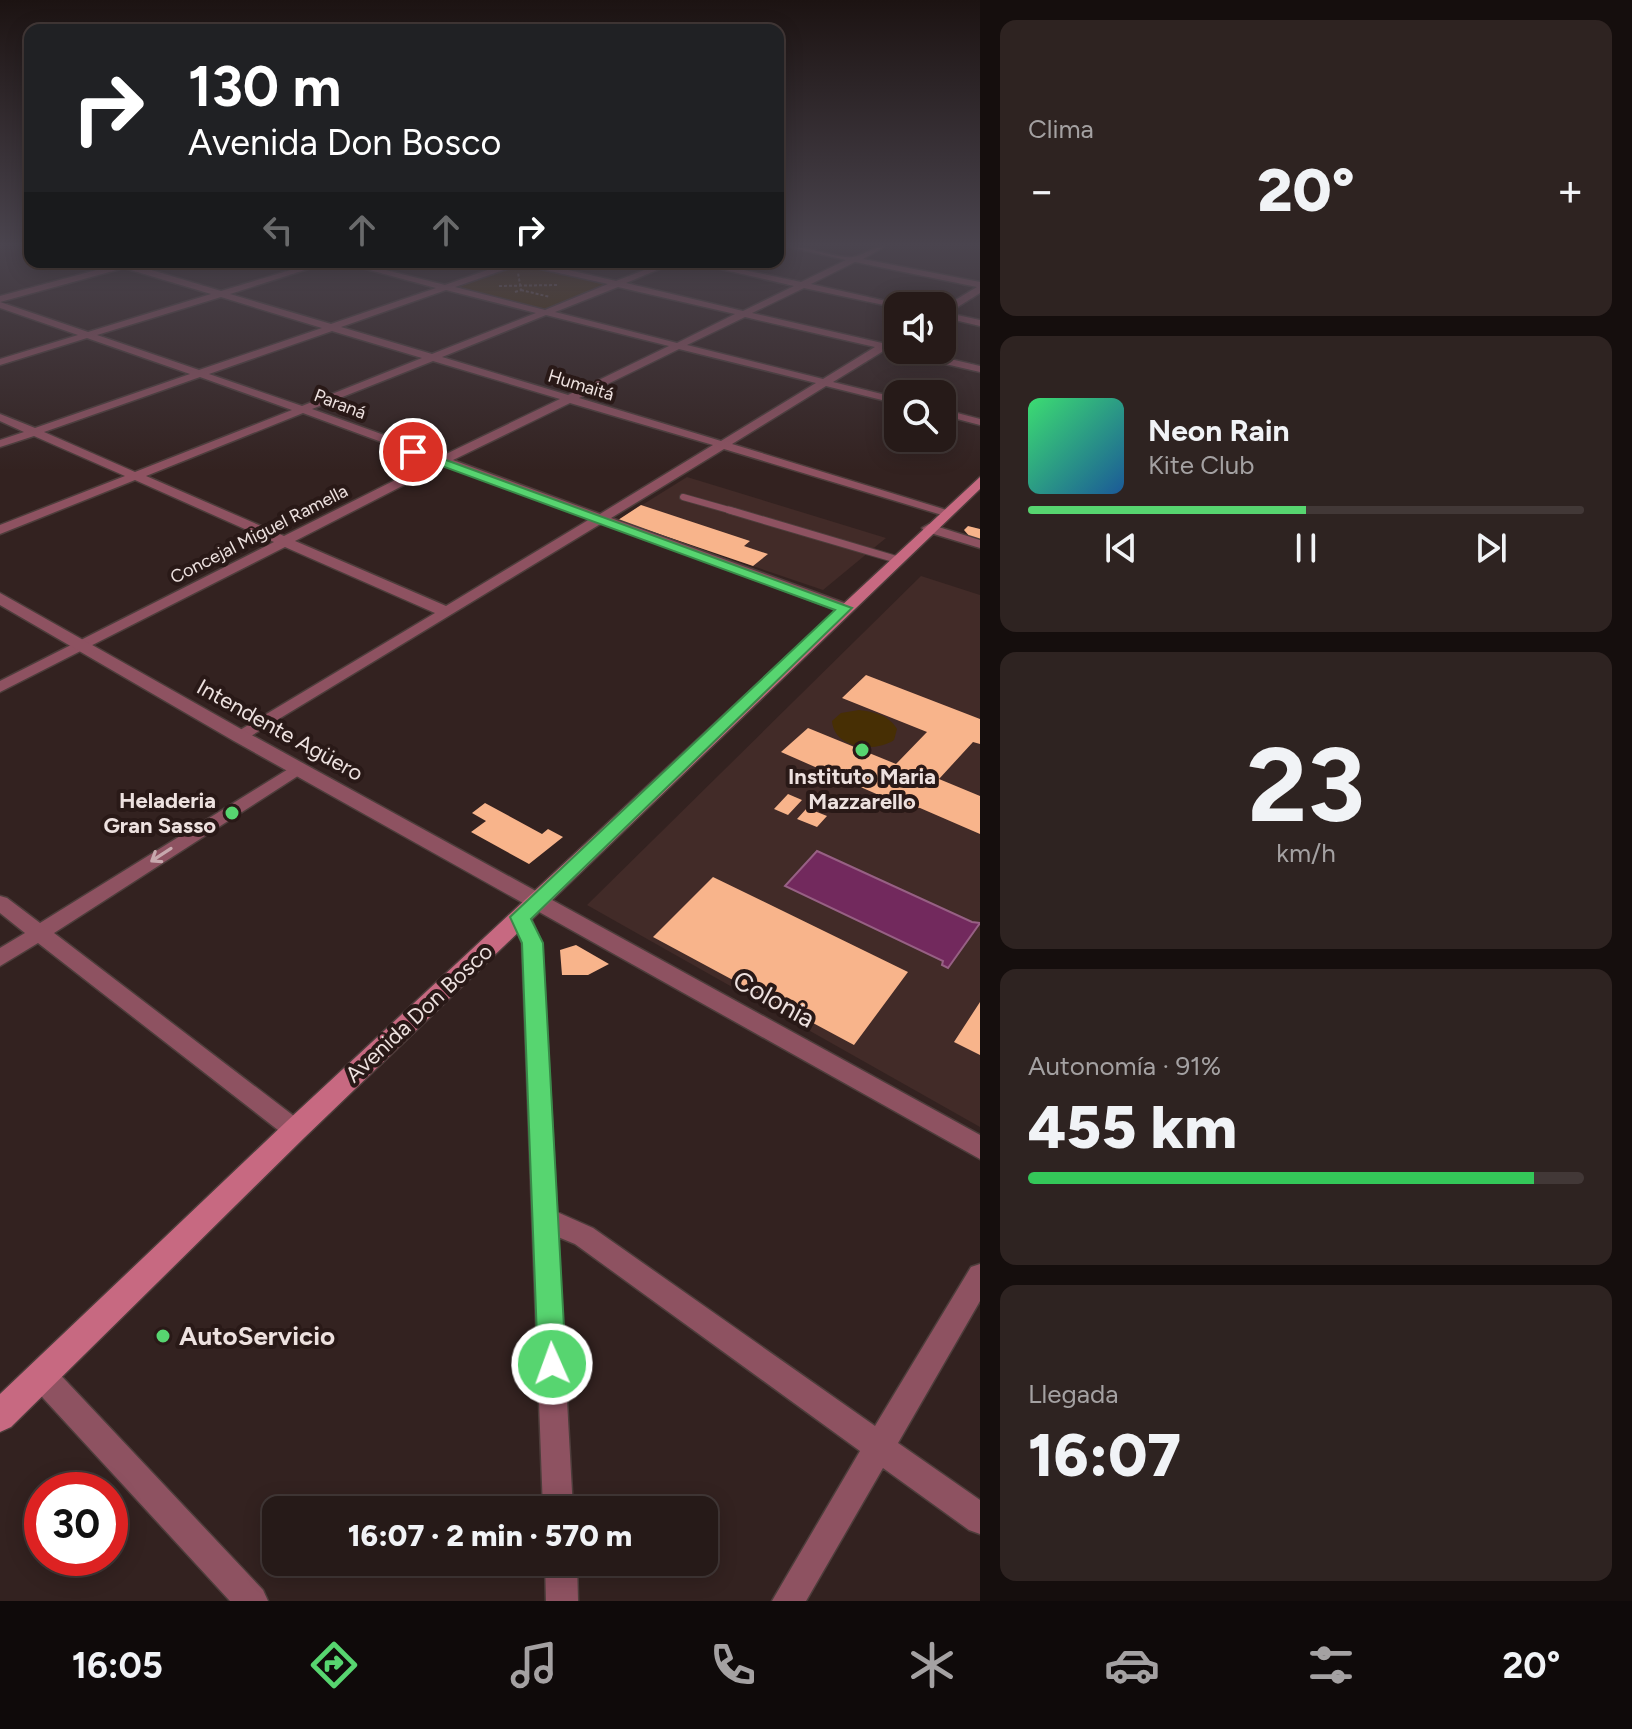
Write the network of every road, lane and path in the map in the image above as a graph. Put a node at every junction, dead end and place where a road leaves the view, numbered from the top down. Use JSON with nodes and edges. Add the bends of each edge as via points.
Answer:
{"nodes":[{"id":1,"x":46,"y":322,"type":"edge"},
{"id":2,"x":132,"y":322,"type":"edge"},
{"id":3,"x":305,"y":322,"type":"edge"},
{"id":4,"x":349,"y":322,"type":"edge"},
{"id":5,"x":524,"y":322,"type":"edge"},
{"id":6,"x":585,"y":322,"type":"edge"},
{"id":7,"x":722,"y":322,"type":"edge"},
{"id":8,"x":777,"y":322,"type":"edge"},
{"id":9,"x":329,"y":329,"type":"junction"},
{"id":10,"x":86,"y":336,"type":"junction"},
{"id":11,"x":675,"y":345,"type":"junction"},
{"id":12,"x":883,"y":347,"type":"junction"},
{"id":13,"x":431,"y":359,"type":"junction"},
{"id":14,"x":0,"y":362,"type":"edge"},
{"id":15,"x":980,"y":369,"type":"edge"},
{"id":16,"x":198,"y":374,"type":"junction"},
{"id":17,"x":823,"y":382,"type":"junction"},
{"id":18,"x":884,"y":397,"type":"edge"},
{"id":19,"x":567,"y":400,"type":"junction"},
{"id":20,"x":304,"y":410,"type":"junction"},
{"id":21,"x":956,"y":416,"type":"edge"},
{"id":22,"x":0,"y":417,"type":"edge"},
{"id":23,"x":980,"y":422,"type":"edge"},
{"id":24,"x":34,"y":432,"type":"junction"},
{"id":25,"x":0,"y":444,"type":"edge"},
{"id":26,"x":718,"y":446,"type":"junction"},
{"id":27,"x":440,"y":462,"type":"junction"},
{"id":28,"x":138,"y":477,"type":"junction"},
{"id":29,"x":980,"y":481,"type":"edge"},
{"id":30,"x":683,"y":497,"type":"dead end"},
{"id":31,"x":947,"y":512,"type":"junction"},
{"id":32,"x":599,"y":518,"type":"junction"},
{"id":33,"x":929,"y":528,"type":"junction"},
{"id":34,"x":0,"y":530,"type":"edge"},
{"id":35,"x":286,"y":543,"type":"junction"},
{"id":36,"x":980,"y":544,"type":"edge"},
{"id":37,"x":895,"y":559,"type":"junction"},
{"id":38,"x":0,"y":598,"type":"edge"},
{"id":39,"x":845,"y":608,"type":"junction"},
{"id":40,"x":446,"y":612,"type":"junction"},
{"id":41,"x":84,"y":646,"type":"junction"},
{"id":42,"x":0,"y":687,"type":"edge"},
{"id":43,"x":241,"y":737,"type":"junction"},
{"id":44,"x":298,"y":768,"type":"junction"},
{"id":45,"x":0,"y":903,"type":"edge"},
{"id":46,"x":529,"y":909,"type":"junction"},
{"id":47,"x":39,"y":933,"type":"junction"},
{"id":48,"x":0,"y":958,"type":"edge"},
{"id":49,"x":295,"y":1130,"type":"junction"},
{"id":50,"x":980,"y":1148,"type":"edge"},
{"id":51,"x":546,"y":1219,"type":"junction"},
{"id":52,"x":980,"y":1276,"type":"edge"},
{"id":53,"x":42,"y":1376,"type":"junction"},
{"id":54,"x":0,"y":1416,"type":"edge"},
{"id":55,"x":881,"y":1447,"type":"junction"},
{"id":56,"x":557,"y":1496,"type":"edge"},
{"id":57,"x":980,"y":1519,"type":"edge"},
{"id":58,"x":561,"y":1576,"type":"edge"},
{"id":59,"x":252,"y":1601,"type":"edge"},
{"id":60,"x":562,"y":1601,"type":"edge"},
{"id":61,"x":788,"y":1601,"type":"edge"}],
"edges":[{"from":1,"to":10,"type":"street","name":"Paraná"},
{"from":2,"to":10,"type":"street"},
{"from":3,"to":9,"type":"street","name":"Humaitá"},
{"from":4,"to":9,"type":"street"},
{"from":5,"to":13,"type":"street"},
{"from":6,"to":11,"type":"street"},
{"from":7,"to":11,"type":"street","name":"Concejal Miguel Ramella"},
{"from":8,"to":12,"type":"street"},
{"from":9,"to":13,"type":"street","name":"Humaitá"},
{"from":9,"to":16,"type":"street"},
{"from":10,"to":14,"type":"street"},
{"from":10,"to":16,"type":"street","name":"Paraná"},
{"from":11,"to":17,"type":"street"},
{"from":11,"to":19,"type":"street","name":"Concejal Miguel Ramella"},
{"from":12,"to":15,"type":"street"},
{"from":12,"to":17,"type":"street"},
{"from":13,"to":19,"type":"street","name":"Humaitá"},
{"from":13,"to":20,"type":"street"},
{"from":16,"to":20,"type":"street","name":"Paraná"},
{"from":16,"to":24,"type":"street"},
{"from":17,"to":18,"type":"street"},
{"from":17,"to":26,"type":"street"},
{"from":19,"to":26,"type":"street","name":"Humaitá"},
{"from":19,"to":27,"type":"street","name":"Concejal Miguel Ramella"},
{"from":20,"to":27,"type":"street","name":"Paraná"},
{"from":20,"to":28,"type":"street"},
{"from":21,"to":23,"type":"street"},
{"from":22,"to":24,"type":"street"},
{"from":24,"to":25,"type":"street"},
{"from":24,"to":28,"type":"street"},
{"from":26,"to":31,"type":"street","name":"Humaitá"},
{"from":26,"to":32,"type":"street"},
{"from":27,"to":32,"type":"street","name":"Paraná"},
{"from":27,"to":35,"type":"street","name":"Concejal Miguel Ramella"},
{"from":28,"to":34,"type":"street"},
{"from":28,"to":35,"type":"street"},
{"from":29,"to":31,"type":"main road","name":"Avenida Don Bosco"},
{"from":30,"to":37,"type":"lane"},
{"from":31,"to":33,"type":"main road","name":"Avenida Don Bosco"},
{"from":32,"to":39,"type":"street","name":"Paraná"},
{"from":32,"to":40,"type":"street"},
{"from":33,"to":36,"type":"street"},
{"from":33,"to":37,"type":"main road","name":"Avenida Don Bosco"},
{"from":35,"to":40,"type":"street"},
{"from":35,"to":41,"type":"street","name":"Concejal Miguel Ramella"},
{"from":37,"to":39,"type":"main road","name":"Avenida Don Bosco"},
{"from":38,"to":41,"type":"street","name":"Intendente Agüero"},
{"from":39,"to":46,"type":"main road","name":"Avenida Don Bosco"},
{"from":40,"to":43,"type":"street"},
{"from":41,"to":42,"type":"street","name":"Concejal Miguel Ramella"},
{"from":41,"to":43,"type":"street","name":"Intendente Agüero"},
{"from":43,"to":44,"type":"street","name":"Intendente Agüero"},
{"from":44,"to":46,"type":"street","name":"Intendente Agüero"},
{"from":44,"to":47,"type":"street","one_way":true},
{"from":45,"to":47,"type":"street"},
{"from":46,"to":49,"type":"main road","name":"Avenida Don Bosco"},
{"from":46,"to":50,"type":"street","name":"Colonia"},
{"from":46,"to":51,"type":"street"},
{"from":47,"to":48,"type":"street"},
{"from":47,"to":49,"type":"street"},
{"from":49,"to":53,"type":"main road","name":"Avenida Don Bosco"},
{"from":51,"to":55,"type":"street","via":[[584,1236]]},
{"from":51,"to":56,"type":"street"},
{"from":52,"to":55,"type":"street"},
{"from":53,"to":54,"type":"main road","name":"Avenida Don Bosco"},
{"from":53,"to":59,"type":"street"},
{"from":55,"to":57,"type":"street"},
{"from":55,"to":61,"type":"street"},
{"from":58,"to":60,"type":"street"}]}
